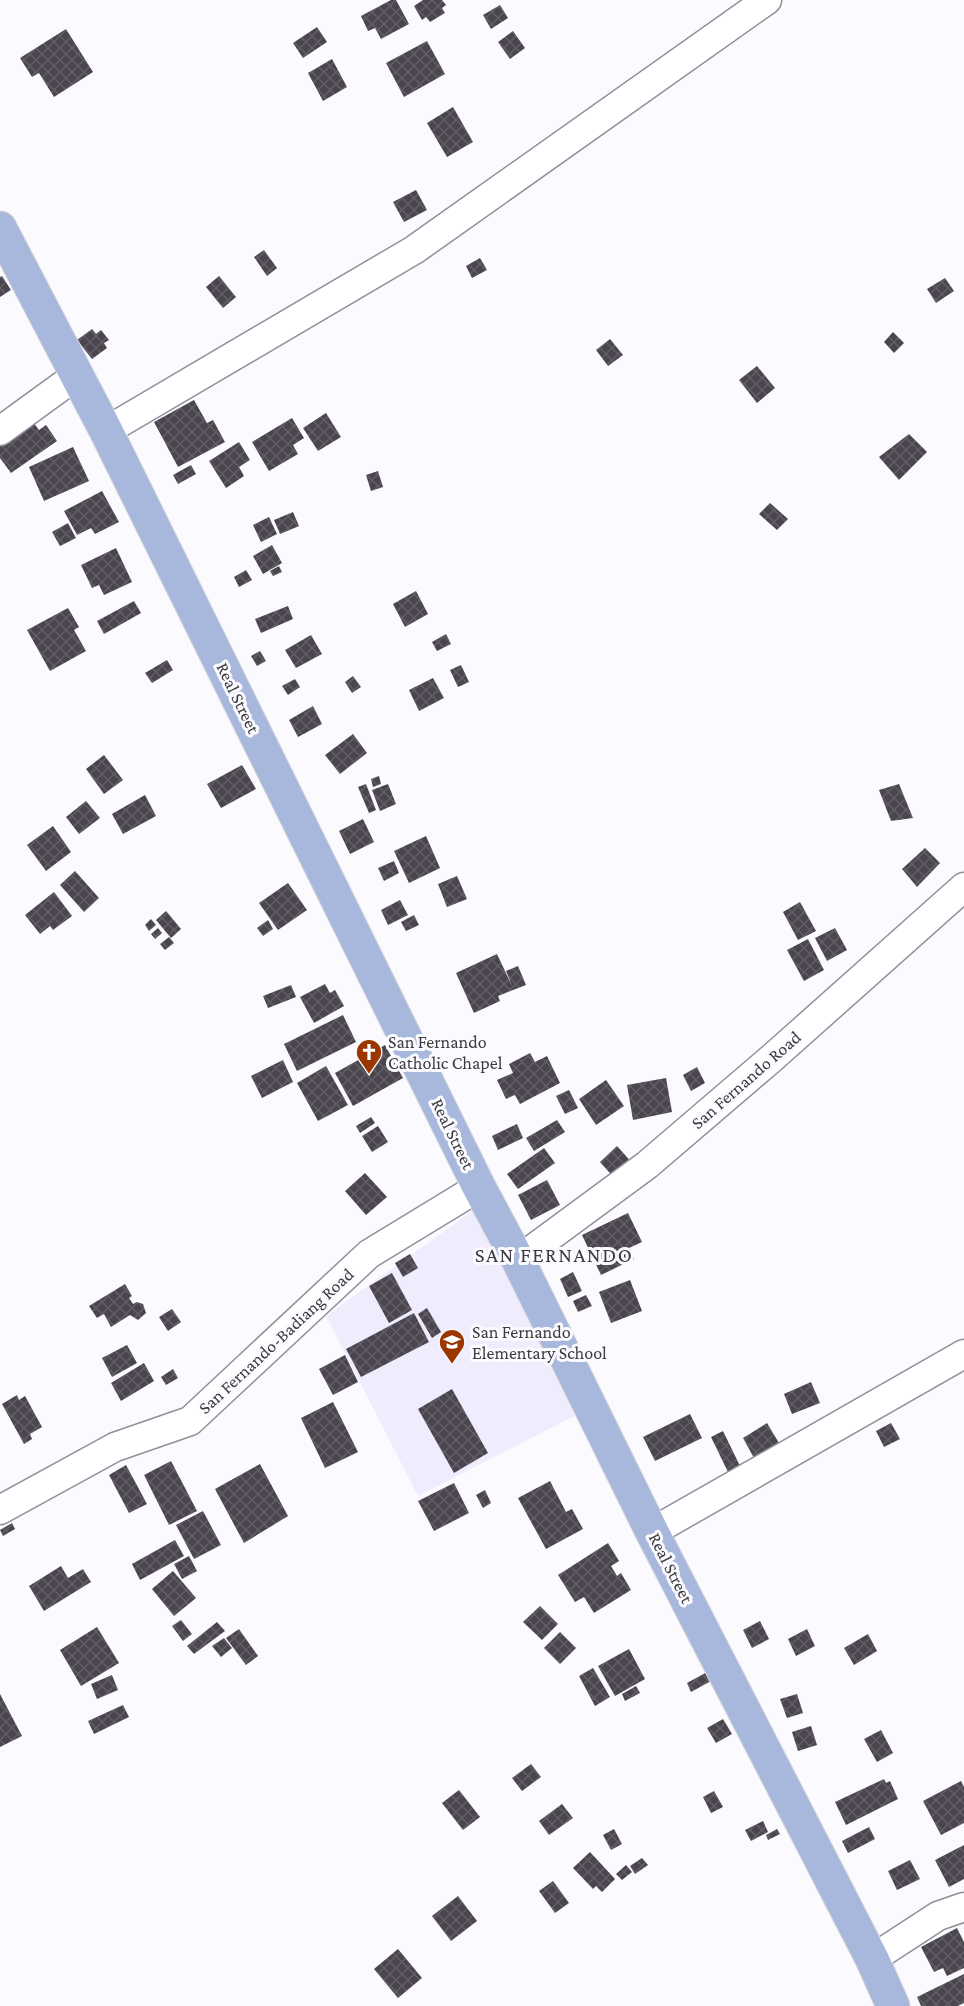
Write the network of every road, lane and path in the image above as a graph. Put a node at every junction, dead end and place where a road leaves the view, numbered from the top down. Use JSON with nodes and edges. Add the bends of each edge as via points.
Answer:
{"nodes":[{"id":1,"x":767,"y":0,"type":"edge"},
{"id":2,"x":0,"y":228,"type":"edge"},
{"id":3,"x":77,"y":375,"type":"junction"},
{"id":4,"x":106,"y":430,"type":"junction"},
{"id":5,"x":0,"y":431,"type":"edge"},
{"id":6,"x":964,"y":887,"type":"edge"},
{"id":7,"x":479,"y":1187,"type":"junction"},
{"id":8,"x":518,"y":1260,"type":"junction"},
{"id":9,"x":964,"y":1354,"type":"edge"},
{"id":10,"x":0,"y":1510,"type":"edge"},
{"id":11,"x":652,"y":1532,"type":"junction"},
{"id":12,"x":964,"y":1907,"type":"edge"},
{"id":13,"x":872,"y":1959,"type":"junction"},
{"id":14,"x":893,"y":2006,"type":"edge"}],
"edges":[{"from":1,"to":4,"type":"street","via":[[414,250]]},
{"from":2,"to":3,"type":"main road","name":"Real Street"},
{"from":3,"to":4,"type":"main road","name":"Real Street"},
{"from":3,"to":5,"type":"street"},
{"from":4,"to":7,"type":"main road","name":"Real Street"},
{"from":6,"to":8,"type":"street","name":"San Fernando Road","via":[[656,1157]]},
{"from":7,"to":8,"type":"main road","name":"Real Street"},
{"from":7,"to":10,"type":"street","name":"San Fernando-Badiang Road","via":[[369,1254],[190,1421],[115,1447]]},
{"from":8,"to":11,"type":"main road","name":"Real Street"},
{"from":9,"to":11,"type":"street"},
{"from":11,"to":13,"type":"main road","name":"Real Street"},
{"from":12,"to":13,"type":"street","via":[[938,1916]]},
{"from":13,"to":14,"type":"main road","name":"Real Street"}]}
